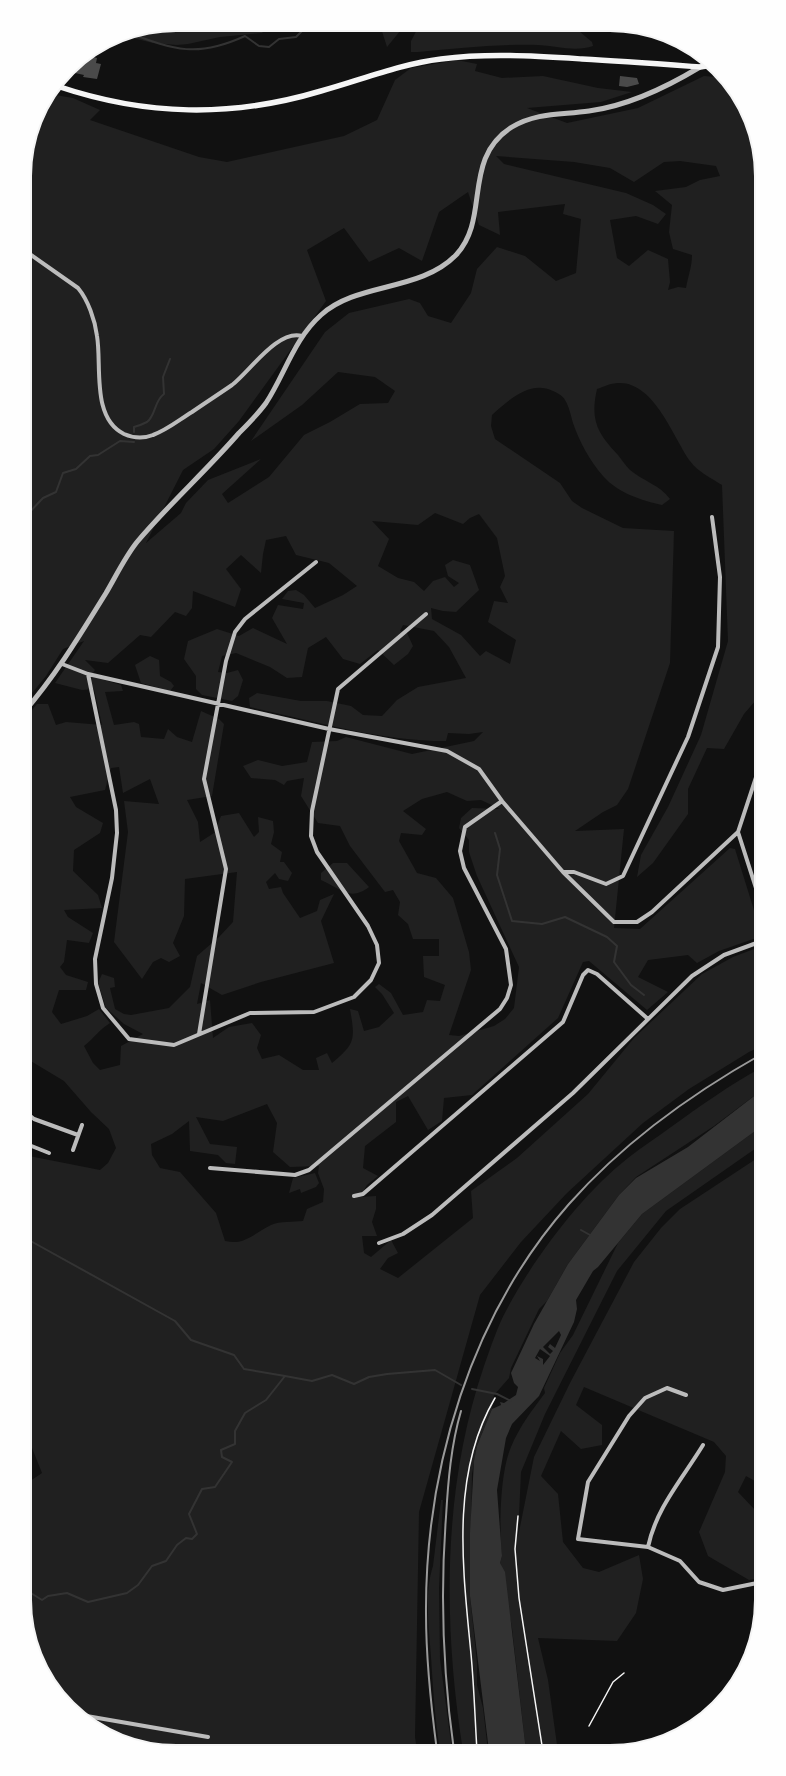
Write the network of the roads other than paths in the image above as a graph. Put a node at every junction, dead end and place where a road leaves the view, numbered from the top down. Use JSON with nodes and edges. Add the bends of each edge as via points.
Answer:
{"nodes":[{"id":1,"x":705,"y":66,"type":"edge"},
{"id":2,"x":700,"y":67,"type":"junction"},
{"id":3,"x":61,"y":87,"type":"edge"},
{"id":4,"x":31,"y":255,"type":"edge"},
{"id":5,"x":302,"y":336,"type":"junction"},
{"id":6,"x":712,"y":517,"type":"dead end"},
{"id":7,"x":316,"y":562,"type":"dead end"},
{"id":8,"x":426,"y":614,"type":"dead end"},
{"id":9,"x":62,"y":664,"type":"junction"},
{"id":10,"x":88,"y":674,"type":"junction"},
{"id":11,"x":218,"y":703,"type":"junction"},
{"id":12,"x":31,"y":704,"type":"edge"},
{"id":13,"x":329,"y":729,"type":"junction"},
{"id":14,"x":755,"y":780,"type":"edge"},
{"id":15,"x":502,"y":801,"type":"junction"},
{"id":16,"x":738,"y":832,"type":"junction"},
{"id":17,"x":563,"y":872,"type":"junction"},
{"id":18,"x":755,"y":885,"type":"edge"},
{"id":19,"x":755,"y":944,"type":"edge"},
{"id":20,"x":648,"y":1019,"type":"junction"},
{"id":21,"x":199,"y":1034,"type":"junction"},
{"id":22,"x":31,"y":1117,"type":"edge"},
{"id":23,"x":82,"y":1125,"type":"dead end"},
{"id":24,"x":78,"y":1135,"type":"junction"},
{"id":25,"x":31,"y":1146,"type":"edge"},
{"id":26,"x":73,"y":1150,"type":"dead end"},
{"id":27,"x":49,"y":1153,"type":"dead end"},
{"id":28,"x":210,"y":1168,"type":"dead end"},
{"id":29,"x":354,"y":1196,"type":"dead end"},
{"id":30,"x":379,"y":1243,"type":"dead end"},
{"id":31,"x":686,"y":1395,"type":"dead end"},
{"id":32,"x":703,"y":1445,"type":"dead end"},
{"id":33,"x":648,"y":1547,"type":"junction"},
{"id":34,"x":755,"y":1583,"type":"edge"},
{"id":35,"x":90,"y":1717,"type":"edge"},
{"id":36,"x":208,"y":1737,"type":"dead end"}],
"edges":[{"from":1,"to":2,"type":"main road"},
{"from":2,"to":3,"type":"main road","via":[[516,55],[471,56],[410,65],[282,102],[211,111],[133,106]]},
{"from":2,"to":5,"type":"street","via":[[680,79],[613,106],[589,111],[544,114],[527,119],[511,128],[497,140],[485,159],[478,181],[472,227],[458,253],[431,273],[337,304],[321,314]]},
{"from":4,"to":5,"type":"street","via":[[84,295],[97,334],[105,414],[120,432],[130,437],[140,438],[162,432],[233,384],[270,348],[290,335]]},
{"from":5,"to":9,"type":"street","via":[[266,404],[135,545]]},
{"from":6,"to":17,"type":"street","via":[[720,577],[718,648],[688,737],[622,876],[606,884],[574,872]]},
{"from":7,"to":11,"type":"street","via":[[245,619],[235,632]]},
{"from":8,"to":13,"type":"street","via":[[338,689]]},
{"from":9,"to":10,"type":"street"},
{"from":9,"to":12,"type":"street"},
{"from":10,"to":11,"type":"street"},
{"from":10,"to":21,"type":"street","via":[[116,810],[117,833],[112,878],[95,959],[96,984],[103,1008],[129,1039],[174,1045]]},
{"from":11,"to":13,"type":"street"},
{"from":11,"to":21,"type":"street","via":[[204,779],[226,870]]},
{"from":13,"to":15,"type":"street","via":[[447,751],[479,768]]},
{"from":13,"to":21,"type":"street","via":[[312,811],[311,836],[317,852],[368,926],[377,945],[379,962],[371,980],[354,997],[314,1012],[250,1012]]},
{"from":14,"to":16,"type":"street"},
{"from":15,"to":17,"type":"street"},
{"from":15,"to":28,"type":"street","via":[[465,827],[460,851],[464,868],[506,949],[511,985],[500,1009],[309,1170],[295,1175]]},
{"from":16,"to":17,"type":"street","via":[[652,912],[637,922],[614,922]]},
{"from":16,"to":18,"type":"street"},
{"from":19,"to":20,"type":"street","via":[[724,955],[692,976]]},
{"from":20,"to":29,"type":"street","via":[[597,974],[588,970],[584,972],[563,1022],[363,1194]]},
{"from":20,"to":30,"type":"street","via":[[573,1093],[432,1214],[403,1234]]},
{"from":22,"to":24,"type":"street"},
{"from":23,"to":24,"type":"street"},
{"from":24,"to":26,"type":"street"},
{"from":25,"to":27,"type":"street"},
{"from":31,"to":33,"type":"street","via":[[667,1388],[645,1398],[629,1416],[588,1482],[578,1539]]},
{"from":32,"to":33,"type":"street","via":[[662,1509],[651,1533]]},
{"from":33,"to":34,"type":"street","via":[[680,1561],[699,1582],[723,1590]]},
{"from":35,"to":36,"type":"street"}]}
